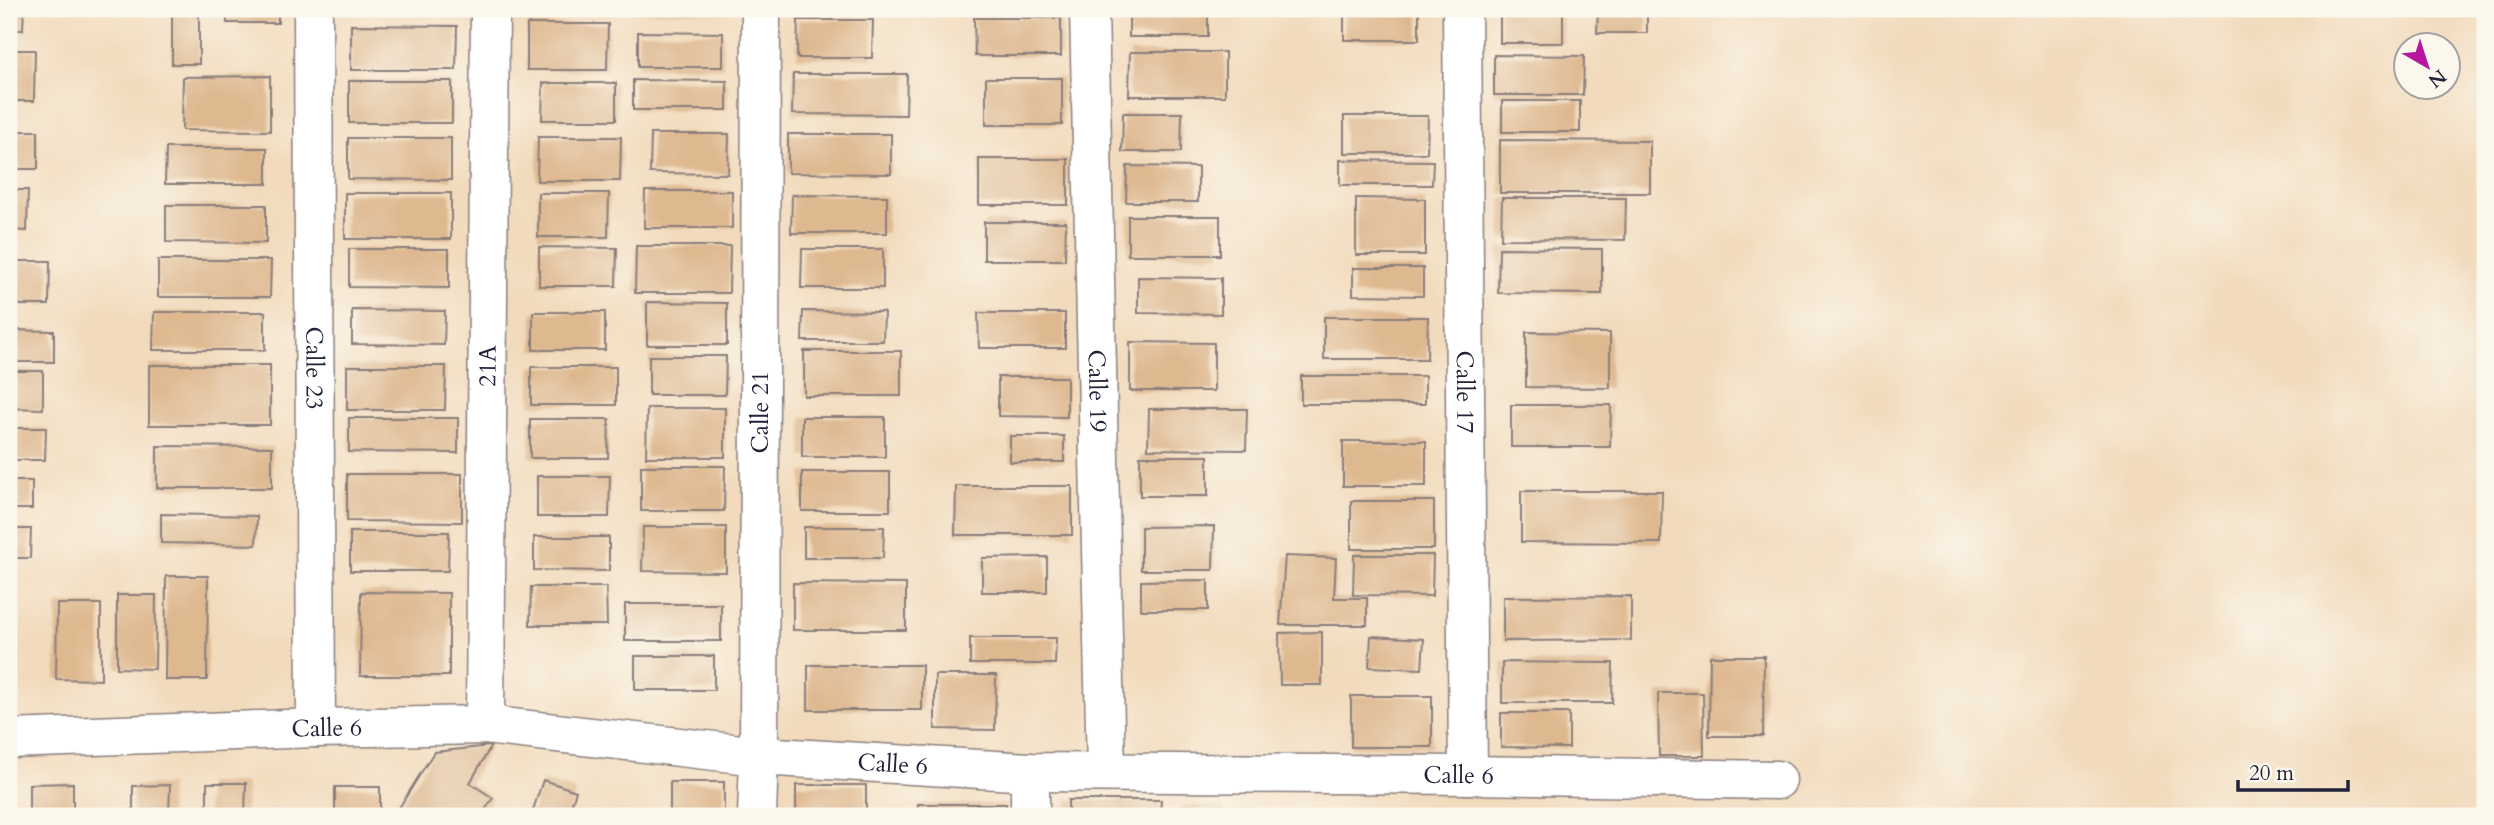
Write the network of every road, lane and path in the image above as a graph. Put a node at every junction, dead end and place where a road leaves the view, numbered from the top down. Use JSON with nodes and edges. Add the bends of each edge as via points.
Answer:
{"nodes":[{"id":1,"x":313,"y":9,"type":"edge"},
{"id":2,"x":490,"y":9,"type":"edge"},
{"id":3,"x":761,"y":9,"type":"edge"},
{"id":4,"x":1088,"y":9,"type":"edge"},
{"id":5,"x":1462,"y":9,"type":"edge"},
{"id":6,"x":485,"y":725,"type":"junction"},
{"id":7,"x":316,"y":728,"type":"junction"},
{"id":8,"x":9,"y":738,"type":"edge"},
{"id":9,"x":759,"y":756,"type":"junction"},
{"id":10,"x":1030,"y":772,"type":"junction"},
{"id":11,"x":1106,"y":772,"type":"junction"},
{"id":12,"x":1468,"y":775,"type":"junction"},
{"id":13,"x":1777,"y":780,"type":"dead end"},
{"id":14,"x":757,"y":816,"type":"edge"},
{"id":15,"x":1030,"y":816,"type":"edge"}],
"edges":[{"from":1,"to":7,"type":"street","name":"Calle 23"},
{"from":2,"to":6,"type":"street","name":"21A"},
{"from":3,"to":9,"type":"street","name":"Calle 21"},
{"from":4,"to":11,"type":"street","name":"Calle 19"},
{"from":5,"to":12,"type":"street","name":"Calle 17"},
{"from":6,"to":7,"type":"street","name":"Calle 6"},
{"from":6,"to":9,"type":"street","name":"Calle 6"},
{"from":7,"to":8,"type":"street","name":"Calle 6"},
{"from":9,"to":10,"type":"street","name":"Calle 6"},
{"from":9,"to":14,"type":"street","name":"Calle 21"},
{"from":10,"to":11,"type":"street","name":"Calle 6"},
{"from":10,"to":15,"type":"street"},
{"from":11,"to":12,"type":"street","name":"Calle 6"},
{"from":12,"to":13,"type":"street","name":"Calle 6"}]}
